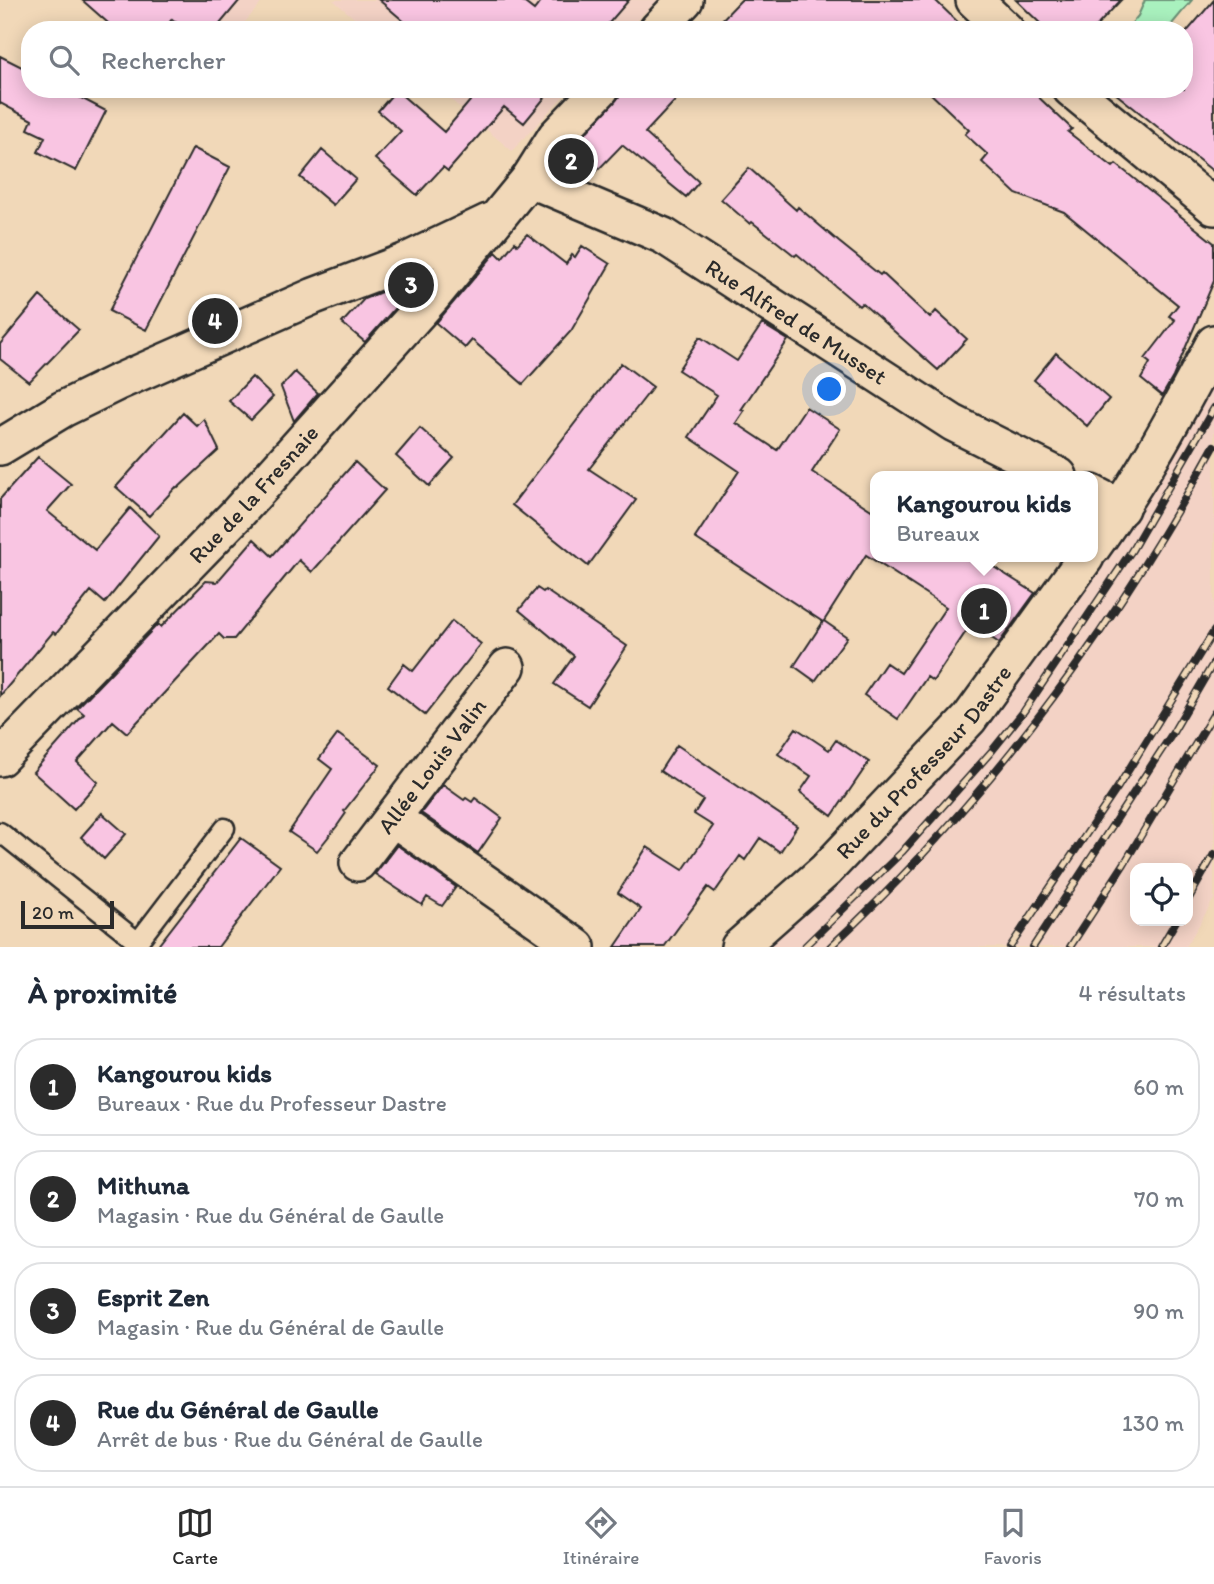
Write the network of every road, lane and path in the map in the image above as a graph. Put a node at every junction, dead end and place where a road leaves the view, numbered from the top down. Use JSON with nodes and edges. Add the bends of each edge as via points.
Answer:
{"nodes":[{"id":1,"x":685,"y":0,"type":"edge"},
{"id":2,"x":974,"y":0,"type":"edge"},
{"id":3,"x":665,"y":21,"type":"edge"},
{"id":4,"x":996,"y":21,"type":"edge"},
{"id":5,"x":592,"y":98,"type":"edge"},
{"id":6,"x":1081,"y":98,"type":"edge"},
{"id":7,"x":529,"y":179,"type":"junction"},
{"id":8,"x":1214,"y":206,"type":"edge"},
{"id":9,"x":494,"y":219,"type":"junction"},
{"id":10,"x":1214,"y":343,"type":"edge"},
{"id":11,"x":0,"y":447,"type":"edge"},
{"id":12,"x":1049,"y":471,"type":"edge"},
{"id":13,"x":1107,"y":500,"type":"edge"},
{"id":14,"x":1098,"y":531,"type":"edge"},
{"id":15,"x":1082,"y":562,"type":"edge"},
{"id":16,"x":507,"y":667,"type":"dead end"},
{"id":17,"x":0,"y":758,"type":"edge"},
{"id":18,"x":394,"y":819,"type":"junction"},
{"id":19,"x":225,"y":828,"type":"dead end"},
{"id":20,"x":0,"y":832,"type":"edge"},
{"id":21,"x":358,"y":863,"type":"dead end"},
{"id":22,"x":136,"y":944,"type":"edge"},
{"id":23,"x":577,"y":947,"type":"edge"},
{"id":24,"x":740,"y":947,"type":"edge"}],
"edges":[{"from":1,"to":3,"type":"street"},
{"from":2,"to":4,"type":"street"},
{"from":5,"to":7,"type":"street","name":"Rue de la Fresnaie","via":[[556,136]]},
{"from":6,"to":8,"type":"street"},
{"from":7,"to":9,"type":"street","name":"Rue de la Fresnaie"},
{"from":7,"to":12,"type":"street","name":"Rue Alfred de Musset","via":[[664,236],[953,423]]},
{"from":9,"to":11,"type":"street","via":[[404,262],[314,296],[116,383]]},
{"from":9,"to":17,"type":"street","name":"Rue de la Fresnaie","via":[[434,295],[236,515]]},
{"from":10,"to":13,"type":"street","via":[[1161,444]]},
{"from":13,"to":14,"type":"street"},
{"from":15,"to":24,"type":"street","name":"Rue du Professeur Dastre","via":[[969,719],[826,870]]},
{"from":16,"to":18,"type":"street","name":"Allée Louis Valin"},
{"from":18,"to":21,"type":"street","name":"Allée Louis Valin"},
{"from":18,"to":23,"type":"street"},
{"from":19,"to":22,"type":"lane"},
{"from":20,"to":22,"type":"lane"}]}
